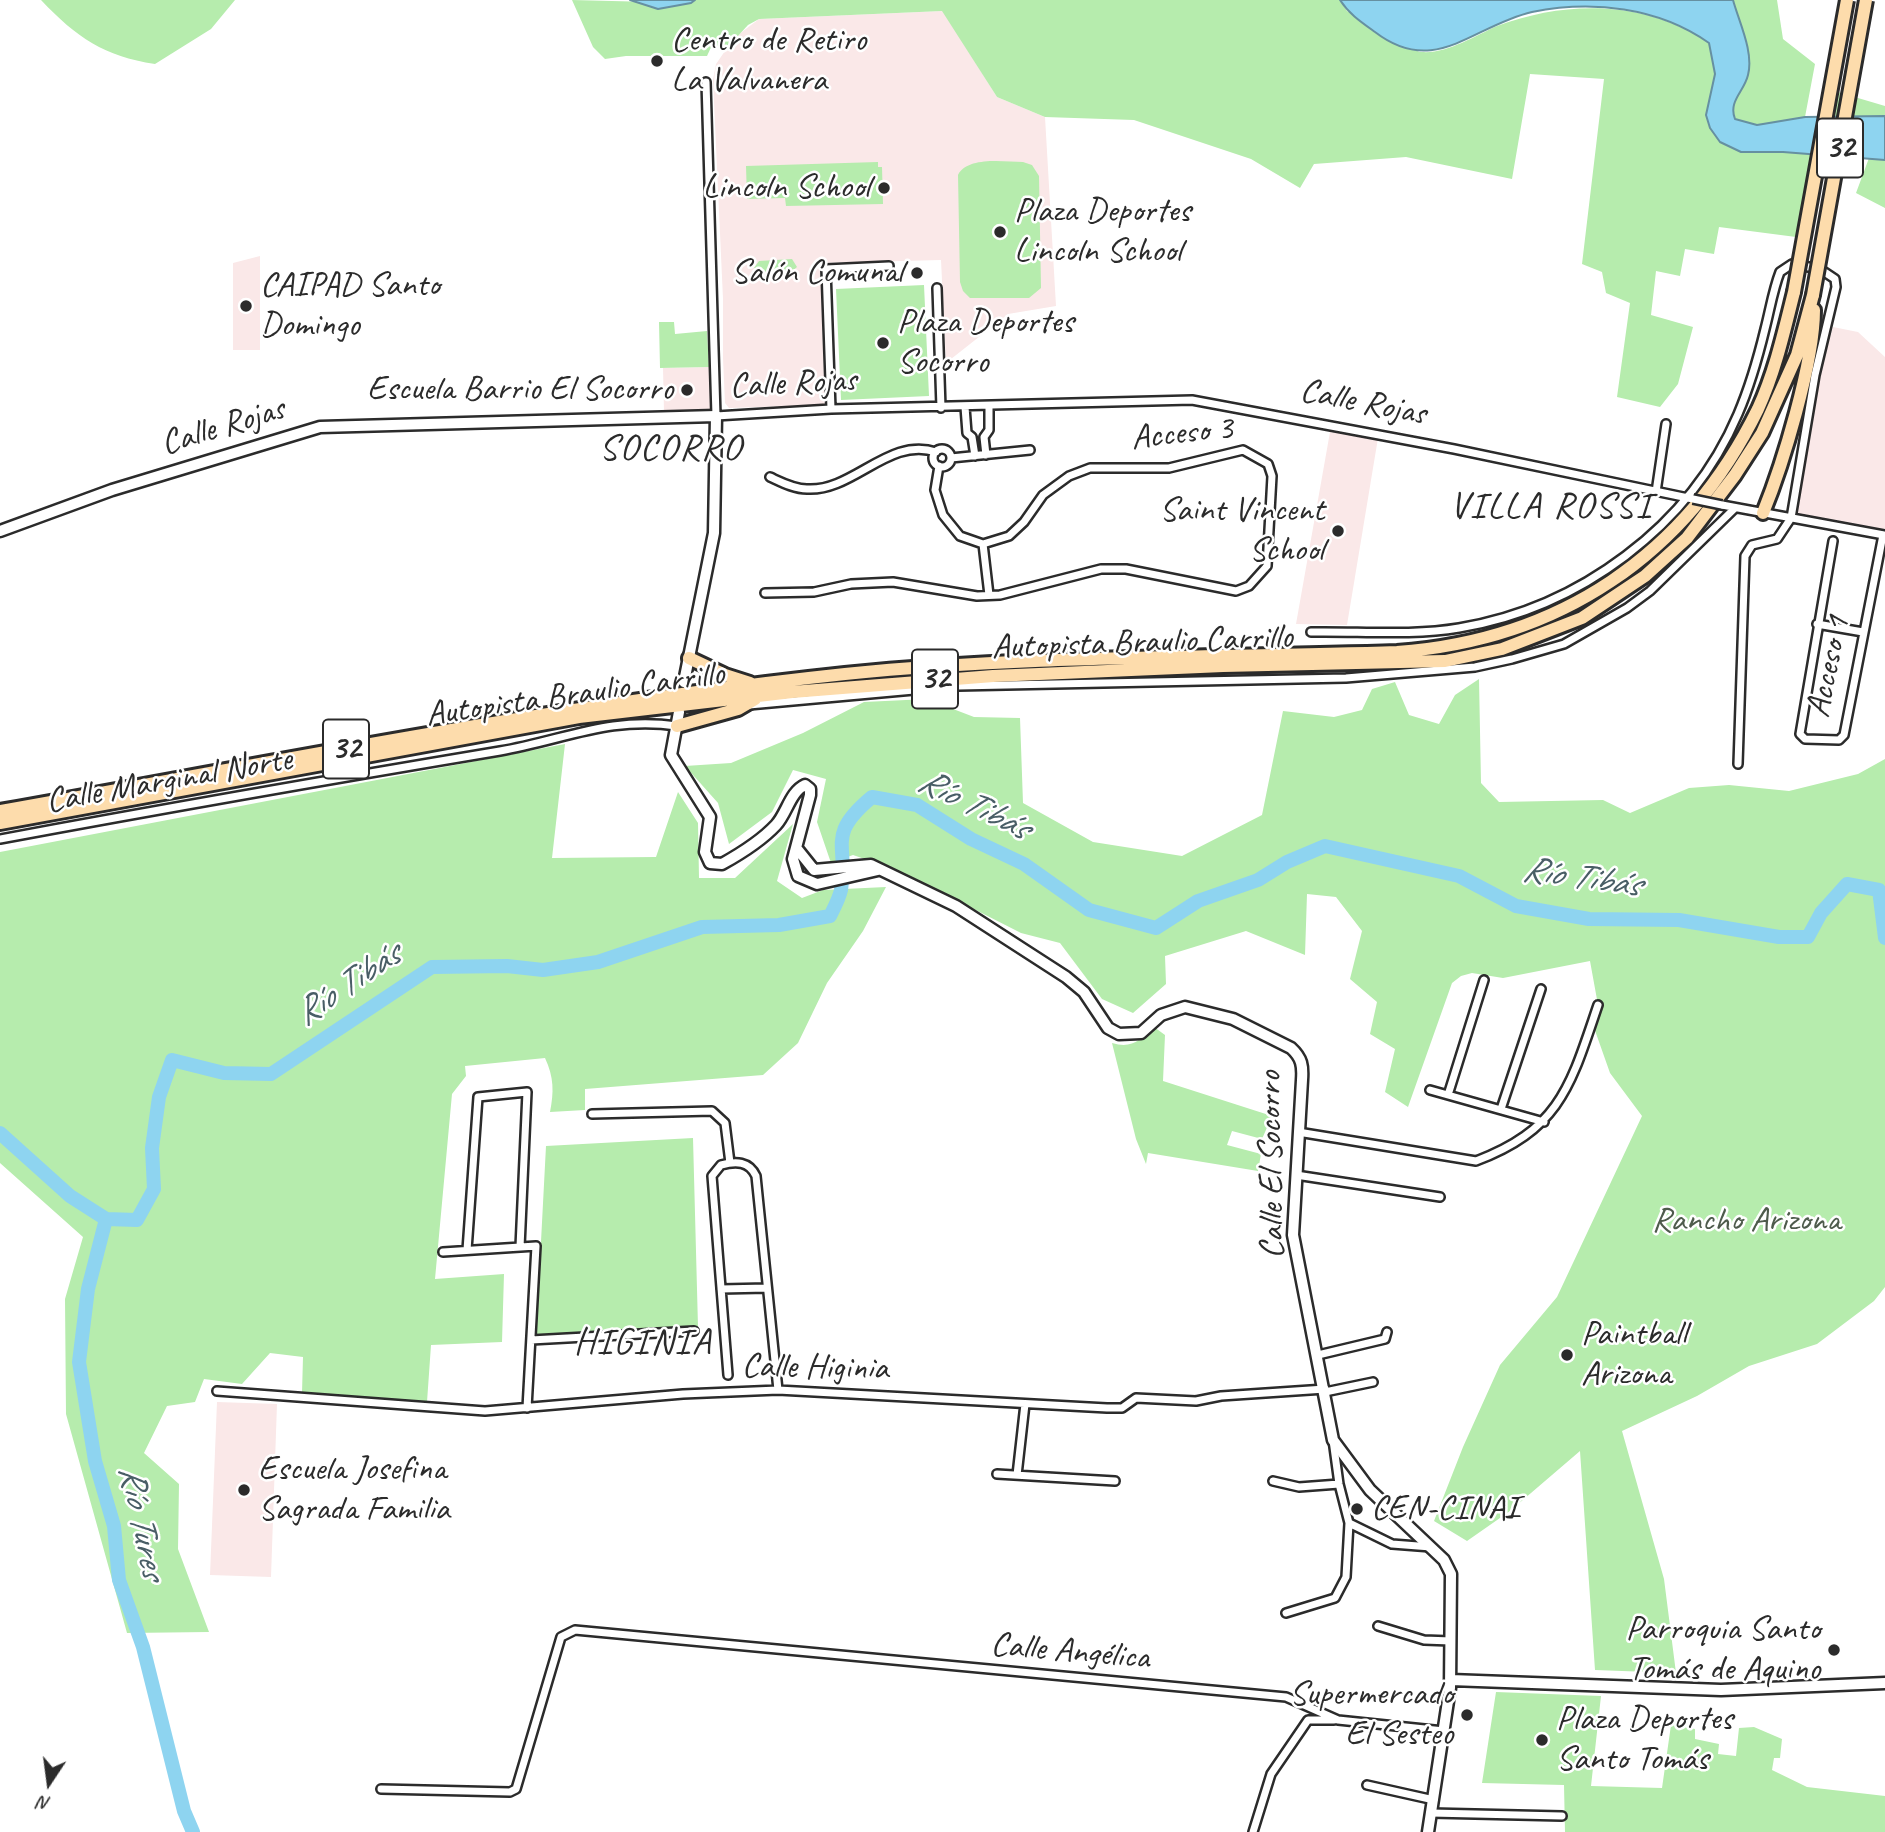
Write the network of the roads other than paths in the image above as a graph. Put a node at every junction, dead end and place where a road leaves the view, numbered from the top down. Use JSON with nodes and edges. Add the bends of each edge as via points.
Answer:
{"nodes":[{"id":1,"x":1847,"y":0,"type":"edge"},
{"id":2,"x":1867,"y":0,"type":"edge"},
{"id":3,"x":705,"y":82,"type":"dead end"},
{"id":4,"x":889,"y":266,"type":"dead end"},
{"id":5,"x":937,"y":288,"type":"dead end"},
{"id":6,"x":1813,"y":295,"type":"junction"},
{"id":7,"x":965,"y":407,"type":"junction"},
{"id":8,"x":989,"y":407,"type":"junction"},
{"id":9,"x":941,"y":408,"type":"junction"},
{"id":10,"x":831,"y":409,"type":"junction"},
{"id":11,"x":716,"y":416,"type":"junction"},
{"id":12,"x":1666,"y":424,"type":"dead end"},
{"id":13,"x":972,"y":437,"type":"junction"},
{"id":14,"x":984,"y":437,"type":"junction"},
{"id":15,"x":1030,"y":450,"type":"dead end"},
{"id":16,"x":936,"y":452,"type":"junction"},
{"id":17,"x":986,"y":455,"type":"junction"},
{"id":18,"x":975,"y":456,"type":"junction"},
{"id":19,"x":951,"y":458,"type":"junction"},
{"id":20,"x":939,"y":466,"type":"junction"},
{"id":21,"x":770,"y":477,"type":"dead end"},
{"id":22,"x":1656,"y":492,"type":"junction"},
{"id":23,"x":1690,"y":499,"type":"junction"},
{"id":24,"x":1735,"y":508,"type":"junction"},
{"id":25,"x":1763,"y":513,"type":"junction"},
{"id":26,"x":1791,"y":518,"type":"junction"},
{"id":27,"x":0,"y":531,"type":"edge"},
{"id":28,"x":1884,"y":535,"type":"edge"},
{"id":29,"x":1833,"y":541,"type":"dead end"},
{"id":30,"x":983,"y":544,"type":"junction"},
{"id":31,"x":765,"y":593,"type":"dead end"},
{"id":32,"x":989,"y":595,"type":"junction"},
{"id":33,"x":1817,"y":624,"type":"junction"},
{"id":34,"x":1311,"y":632,"type":"dead end"},
{"id":35,"x":1863,"y":632,"type":"junction"},
{"id":36,"x":689,"y":658,"type":"junction"},
{"id":37,"x":684,"y":682,"type":"dead end"},
{"id":38,"x":755,"y":695,"type":"junction"},
{"id":39,"x":679,"y":712,"type":"dead end"},
{"id":40,"x":677,"y":726,"type":"junction"},
{"id":41,"x":1738,"y":764,"type":"dead end"},
{"id":42,"x":0,"y":811,"type":"edge"},
{"id":43,"x":0,"y":823,"type":"edge"},
{"id":44,"x":0,"y":839,"type":"edge"},
{"id":45,"x":798,"y":850,"type":"junction"},
{"id":46,"x":878,"y":870,"type":"junction"},
{"id":47,"x":1484,"y":980,"type":"dead end"},
{"id":48,"x":1541,"y":989,"type":"dead end"},
{"id":49,"x":1598,"y":1005,"type":"dead end"},
{"id":50,"x":1430,"y":1090,"type":"dead end"},
{"id":51,"x":1448,"y":1094,"type":"junction"},
{"id":52,"x":1501,"y":1109,"type":"junction"},
{"id":53,"x":592,"y":1114,"type":"dead end"},
{"id":54,"x":1544,"y":1122,"type":"junction"},
{"id":55,"x":1298,"y":1132,"type":"junction"},
{"id":56,"x":730,"y":1163,"type":"junction"},
{"id":57,"x":1296,"y":1175,"type":"junction"},
{"id":58,"x":1440,"y":1197,"type":"dead end"},
{"id":59,"x":520,"y":1247,"type":"junction"},
{"id":60,"x":467,"y":1250,"type":"junction"},
{"id":61,"x":443,"y":1252,"type":"dead end"},
{"id":62,"x":767,"y":1288,"type":"junction"},
{"id":63,"x":721,"y":1289,"type":"junction"},
{"id":64,"x":694,"y":1331,"type":"dead end"},
{"id":65,"x":1387,"y":1332,"type":"dead end"},
{"id":66,"x":531,"y":1340,"type":"junction"},
{"id":67,"x":1318,"y":1355,"type":"junction"},
{"id":68,"x":728,"y":1375,"type":"dead end"},
{"id":69,"x":1373,"y":1382,"type":"dead end"},
{"id":70,"x":778,"y":1390,"type":"junction"},
{"id":71,"x":1325,"y":1390,"type":"junction"},
{"id":72,"x":217,"y":1391,"type":"dead end"},
{"id":73,"x":1025,"y":1404,"type":"junction"},
{"id":74,"x":527,"y":1408,"type":"junction"},
{"id":75,"x":1333,"y":1440,"type":"junction"},
{"id":76,"x":996,"y":1474,"type":"dead end"},
{"id":77,"x":1017,"y":1475,"type":"junction"},
{"id":78,"x":1115,"y":1481,"type":"dead end"},
{"id":79,"x":1273,"y":1481,"type":"dead end"},
{"id":80,"x":1339,"y":1484,"type":"junction"},
{"id":81,"x":1349,"y":1523,"type":"junction"},
{"id":82,"x":1430,"y":1548,"type":"junction"},
{"id":83,"x":1286,"y":1613,"type":"dead end"},
{"id":84,"x":1378,"y":1626,"type":"dead end"},
{"id":85,"x":1451,"y":1641,"type":"junction"},
{"id":86,"x":1451,"y":1680,"type":"junction"},
{"id":87,"x":1885,"y":1683,"type":"edge"},
{"id":88,"x":1315,"y":1709,"type":"junction"},
{"id":89,"x":1308,"y":1720,"type":"junction"},
{"id":90,"x":1339,"y":1720,"type":"junction"},
{"id":91,"x":1444,"y":1731,"type":"junction"},
{"id":92,"x":1367,"y":1785,"type":"dead end"},
{"id":93,"x":381,"y":1789,"type":"dead end"},
{"id":94,"x":1434,"y":1800,"type":"junction"},
{"id":95,"x":1431,"y":1813,"type":"junction"},
{"id":96,"x":1562,"y":1816,"type":"dead end"},
{"id":97,"x":1252,"y":1832,"type":"edge"},
{"id":98,"x":1428,"y":1832,"type":"edge"}],
"edges":[{"from":1,"to":38,"type":"highway","name":"Autopista Braulio Carrillo","number":"32","bridge":true,"via":[[1794,292],[1758,409],[1692,509],[1652,548],[1593,594],[1520,628],[1434,649],[943,665]]},
{"from":2,"to":6,"type":"highway","name":"Autopista Braulio Carrillo","number":"32","bridge":true},
{"from":3,"to":11,"type":"street"},
{"from":4,"to":10,"type":"street","via":[[826,269]]},
{"from":5,"to":9,"type":"street"},
{"from":6,"to":25,"type":"highway","via":[[1814,333]]},
{"from":6,"to":38,"type":"highway","name":"Autopista Braulio Carrillo","number":"32","via":[[1797,355],[1762,433],[1687,538],[1621,594],[1536,638],[1445,662],[1006,675]]},
{"from":7,"to":8,"type":"street","name":"Calle Rojas"},
{"from":7,"to":9,"type":"street","name":"Calle Rojas"},
{"from":7,"to":13,"type":"street","via":[[967,433]]},
{"from":8,"to":14,"type":"street","via":[[989,430]]},
{"from":8,"to":22,"type":"street","name":"Calle Rojas","via":[[1192,400]]},
{"from":9,"to":10,"type":"street","name":"Calle Rojas"},
{"from":10,"to":11,"type":"street","name":"Calle Rojas"},
{"from":11,"to":27,"type":"street","name":"Calle Rojas","via":[[320,427],[113,490]]},
{"from":11,"to":36,"type":"street","via":[[714,533]]},
{"from":12,"to":22,"type":"street"},
{"from":13,"to":14,"type":"street"},
{"from":13,"to":18,"type":"street"},
{"from":14,"to":17,"type":"street"},
{"from":15,"to":17,"type":"street"},
{"from":16,"to":19,"type":"street","via":[[946,450]]},
{"from":16,"to":20,"type":"street","via":[[934,460]]},
{"from":16,"to":21,"type":"street","via":[[915,447],[820,488],[796,487]]},
{"from":17,"to":18,"type":"street"},
{"from":18,"to":19,"type":"street"},
{"from":19,"to":20,"type":"street","via":[[947,465]]},
{"from":20,"to":30,"type":"street","via":[[935,491],[943,515],[960,536]]},
{"from":22,"to":23,"type":"street","name":"Calle Rojas"},
{"from":23,"to":24,"type":"street","name":"Calle Rojas","bridge":true},
{"from":23,"to":26,"type":"street","via":[[1737,416],[1756,368],[1780,272],[1792,264],[1805,265],[1828,272],[1836,287],[1815,375]]},
{"from":23,"to":34,"type":"street","via":[[1634,550],[1553,600],[1438,631]]},
{"from":24,"to":25,"type":"street","name":"Calle Rojas"},
{"from":24,"to":38,"type":"street","via":[[1627,608],[1564,644],[1475,667],[1346,678]]},
{"from":25,"to":26,"type":"street","name":"Calle Rojas"},
{"from":26,"to":28,"type":"street","name":"Calle Rojas"},
{"from":26,"to":41,"type":"street","via":[[1777,539],[1752,545],[1745,556]]},
{"from":28,"to":35,"type":"street","name":"Acceso 1"},
{"from":29,"to":33,"type":"street","name":"Acceso 1"},
{"from":30,"to":32,"type":"street"},
{"from":30,"to":32,"type":"street","name":"Acceso 3","via":[[1009,536],[1055,485],[1090,468],[1169,468],[1243,450],[1268,464],[1272,476],[1267,566],[1249,586],[1236,591],[1139,571],[1101,569]]},
{"from":31,"to":32,"type":"street","name":"Acceso 3","via":[[893,582]]},
{"from":33,"to":35,"type":"street"},
{"from":33,"to":35,"type":"street","name":"Acceso 1","via":[[1800,734],[1805,739],[1843,737]]},
{"from":36,"to":37,"type":"street"},
{"from":36,"to":38,"type":"highway"},
{"from":38,"to":40,"type":"highway"},
{"from":38,"to":42,"type":"highway","name":"Autopista Braulio Carrillo","number":"32","via":[[578,708]]},
{"from":38,"to":43,"type":"highway","name":"Autopista Braulio Carrillo","number":"32","via":[[579,718]]},
{"from":39,"to":40,"type":"street"},
{"from":40,"to":44,"type":"street","name":"Calle Marginal Norte","via":[[650,722],[595,727],[505,750]]},
{"from":40,"to":45,"type":"street","via":[[671,755],[710,817],[705,852],[710,863],[722,864],[761,837],[805,785],[810,795]]},
{"from":45,"to":46,"type":"street","name":"Calle El Socorro","via":[[810,868],[824,871],[856,864]]},
{"from":45,"to":46,"type":"street","via":[[793,862],[798,876],[809,883]]},
{"from":46,"to":55,"type":"street","name":"Calle El Socorro","via":[[956,906],[1066,977],[1084,992],[1108,1028],[1119,1034],[1140,1033],[1161,1015],[1185,1007],[1233,1019],[1291,1048],[1303,1065]]},
{"from":47,"to":51,"type":"street"},
{"from":48,"to":52,"type":"street"},
{"from":49,"to":54,"type":"street","via":[[1576,1070]]},
{"from":50,"to":51,"type":"street"},
{"from":51,"to":52,"type":"street"},
{"from":52,"to":54,"type":"street"},
{"from":53,"to":56,"type":"street","via":[[712,1111],[725,1123]]},
{"from":54,"to":55,"type":"street","via":[[1534,1132],[1476,1161]]},
{"from":55,"to":57,"type":"street","name":"Calle El Socorro"},
{"from":56,"to":62,"type":"street","via":[[749,1165],[756,1176]]},
{"from":56,"to":63,"type":"street","via":[[721,1165],[712,1176]]},
{"from":57,"to":58,"type":"street"},
{"from":57,"to":67,"type":"street","name":"Calle El Socorro","via":[[1293,1235]]},
{"from":59,"to":60,"type":"street"},
{"from":59,"to":60,"type":"street","via":[[527,1092],[478,1097]]},
{"from":59,"to":66,"type":"street","via":[[536,1246]]},
{"from":60,"to":61,"type":"street"},
{"from":62,"to":63,"type":"street"},
{"from":62,"to":70,"type":"street"},
{"from":63,"to":68,"type":"street"},
{"from":64,"to":66,"type":"street"},
{"from":65,"to":67,"type":"street","via":[[1385,1339]]},
{"from":66,"to":74,"type":"street"},
{"from":67,"to":71,"type":"street","name":"Calle El Socorro"},
{"from":69,"to":71,"type":"street","name":"Calle Higinia"},
{"from":70,"to":73,"type":"street","name":"Calle Higinia"},
{"from":70,"to":74,"type":"street","name":"Calle Higinia"},
{"from":71,"to":73,"type":"street","name":"Calle Higinia","via":[[1221,1395],[1196,1401],[1136,1398],[1122,1408]]},
{"from":71,"to":75,"type":"street","name":"Calle El Socorro"},
{"from":72,"to":74,"type":"street","name":"Calle Higinia","via":[[485,1411]]},
{"from":73,"to":77,"type":"street"},
{"from":75,"to":80,"type":"street"},
{"from":75,"to":82,"type":"street","name":"Calle El Socorro","via":[[1370,1490]]},
{"from":76,"to":77,"type":"street"},
{"from":77,"to":78,"type":"street"},
{"from":79,"to":80,"type":"street","via":[[1299,1487]]},
{"from":80,"to":81,"type":"street"},
{"from":81,"to":82,"type":"street","via":[[1392,1544]]},
{"from":81,"to":83,"type":"street","via":[[1346,1577],[1335,1598]]},
{"from":82,"to":85,"type":"street","name":"Calle El Socorro","via":[[1451,1574]]},
{"from":84,"to":85,"type":"street","via":[[1424,1640]]},
{"from":85,"to":86,"type":"street","name":"Calle El Socorro"},
{"from":86,"to":87,"type":"street","via":[[1737,1690]]},
{"from":86,"to":91,"type":"street","name":"Calle El Socorro"},
{"from":88,"to":89,"type":"street"},
{"from":88,"to":90,"type":"street","name":"Calle Angélica"},
{"from":88,"to":93,"type":"street","name":"Calle Angélica","via":[[1286,1697],[687,1639],[566,1632],[558,1644],[513,1791]]},
{"from":89,"to":90,"type":"street"},
{"from":89,"to":97,"type":"street","via":[[1271,1774]]},
{"from":90,"to":91,"type":"street","name":"Calle Angélica"},
{"from":91,"to":94,"type":"street","name":"Calle El Socorro"},
{"from":92,"to":94,"type":"street"},
{"from":94,"to":95,"type":"street","name":"Calle El Socorro"},
{"from":95,"to":96,"type":"street"},
{"from":95,"to":98,"type":"street","name":"Calle El Socorro"}]}
